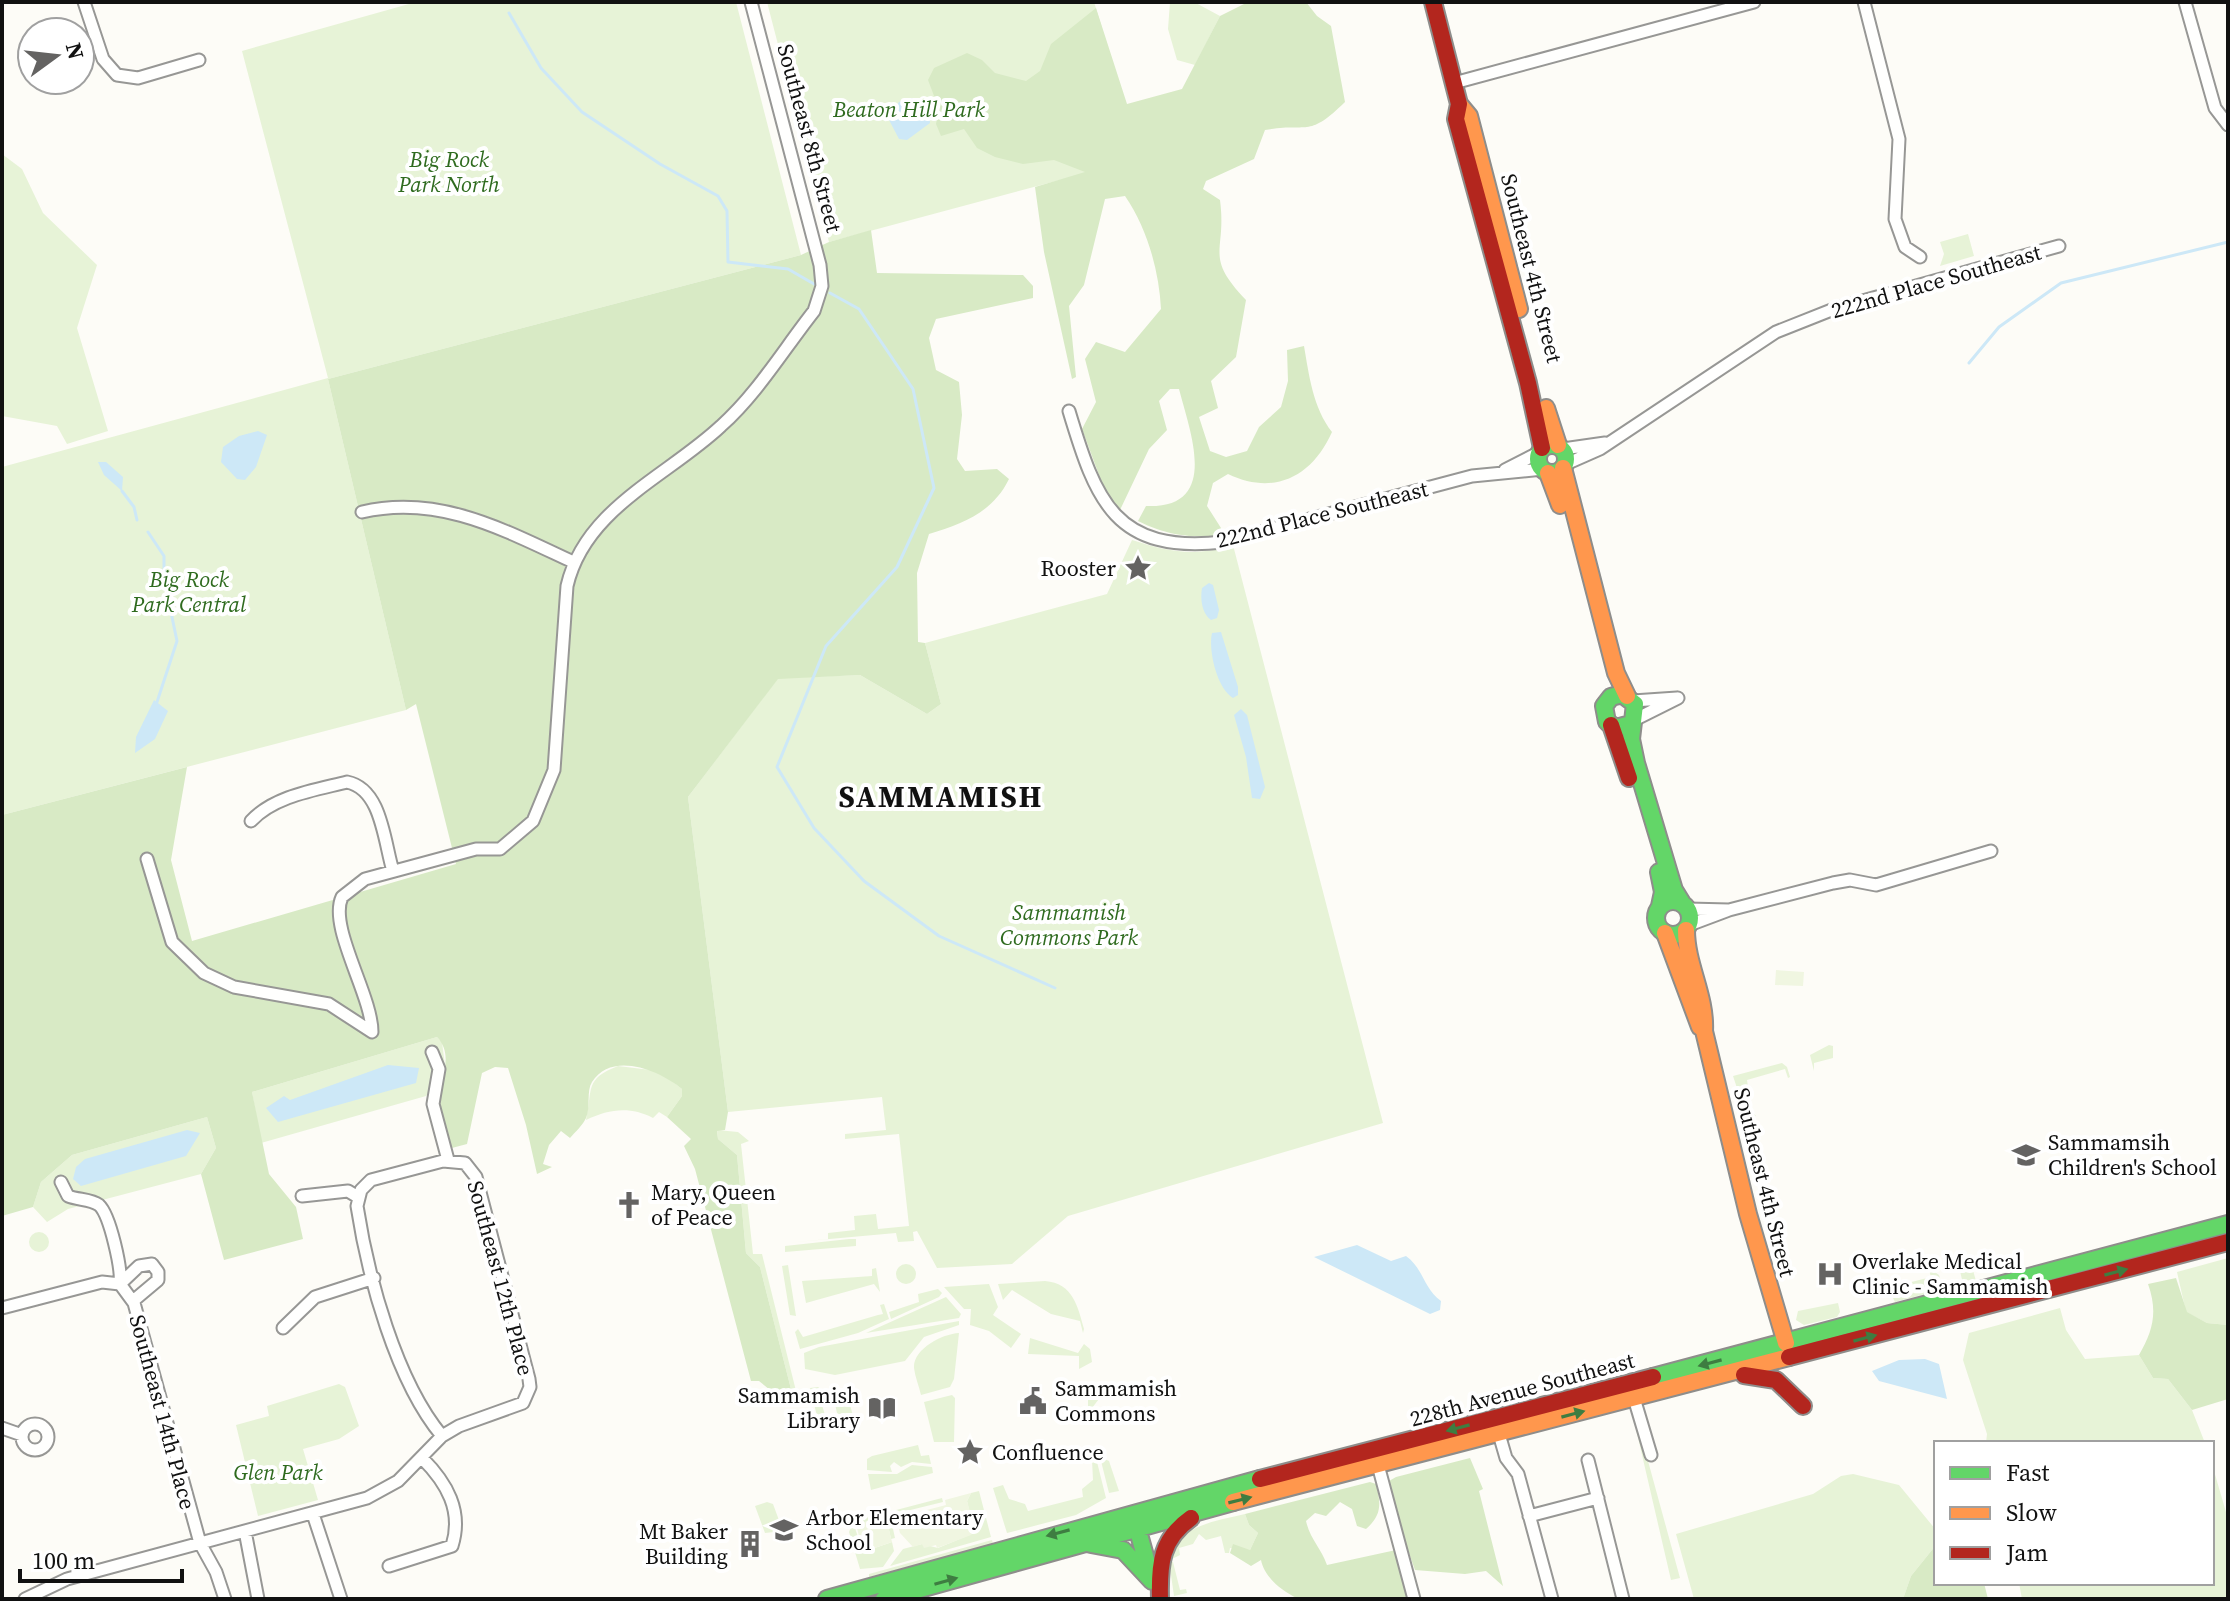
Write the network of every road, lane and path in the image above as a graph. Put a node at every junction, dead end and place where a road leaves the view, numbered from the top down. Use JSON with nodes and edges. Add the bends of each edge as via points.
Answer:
{"nodes":[{"id":1,"x":84,"y":2,"type":"edge"},
{"id":2,"x":751,"y":2,"type":"edge"},
{"id":3,"x":1433,"y":2,"type":"edge"},
{"id":4,"x":1754,"y":2,"type":"edge"},
{"id":5,"x":1864,"y":2,"type":"edge"},
{"id":6,"x":2185,"y":2,"type":"edge"},
{"id":7,"x":199,"y":60,"type":"dead end"},
{"id":8,"x":1454,"y":83,"type":"junction"},
{"id":9,"x":2228,"y":125,"type":"edge"},
{"id":10,"x":2059,"y":246,"type":"dead end"},
{"id":11,"x":1920,"y":257,"type":"dead end"},
{"id":12,"x":1069,"y":411,"type":"dead end"},
{"id":13,"x":1553,"y":459,"type":"junction"},
{"id":14,"x":362,"y":512,"type":"dead end"},
{"id":15,"x":573,"y":562,"type":"junction"},
{"id":16,"x":1630,"y":698,"type":"junction"},
{"id":17,"x":1607,"y":700,"type":"junction"},
{"id":18,"x":1633,"y":721,"type":"junction"},
{"id":19,"x":1611,"y":725,"type":"junction"},
{"id":20,"x":251,"y":821,"type":"dead end"},
{"id":21,"x":1991,"y":851,"type":"dead end"},
{"id":22,"x":147,"y":859,"type":"dead end"},
{"id":23,"x":393,"y":871,"type":"junction"},
{"id":24,"x":1660,"y":906,"type":"junction"},
{"id":25,"x":1686,"y":917,"type":"junction"},
{"id":26,"x":1665,"y":933,"type":"junction"},
{"id":27,"x":1704,"y":1031,"type":"junction"},
{"id":28,"x":432,"y":1052,"type":"dead end"},
{"id":29,"x":448,"y":1160,"type":"junction"},
{"id":30,"x":61,"y":1182,"type":"dead end"},
{"id":31,"x":359,"y":1194,"type":"junction"},
{"id":32,"x":302,"y":1196,"type":"dead end"},
{"id":33,"x":2228,"y":1224,"type":"edge"},
{"id":34,"x":2228,"y":1242,"type":"edge"},
{"id":35,"x":374,"y":1278,"type":"junction"},
{"id":36,"x":120,"y":1284,"type":"junction"},
{"id":37,"x":133,"y":1301,"type":"junction"},
{"id":38,"x":2,"y":1308,"type":"edge"},
{"id":39,"x":283,"y":1328,"type":"dead end"},
{"id":40,"x":1786,"y":1343,"type":"junction"},
{"id":41,"x":1702,"y":1380,"type":"junction"},
{"id":42,"x":1634,"y":1398,"type":"junction"},
{"id":43,"x":1803,"y":1406,"type":"dead end"},
{"id":44,"x":2,"y":1428,"type":"edge"},
{"id":45,"x":1499,"y":1434,"type":"junction"},
{"id":46,"x":22,"y":1435,"type":"dead end"},
{"id":47,"x":442,"y":1436,"type":"junction"},
{"id":48,"x":1651,"y":1455,"type":"dead end"},
{"id":49,"x":422,"y":1458,"type":"junction"},
{"id":50,"x":1588,"y":1460,"type":"dead end"},
{"id":51,"x":1378,"y":1465,"type":"junction"},
{"id":52,"x":1598,"y":1498,"type":"junction"},
{"id":53,"x":1205,"y":1509,"type":"junction"},
{"id":54,"x":313,"y":1514,"type":"junction"},
{"id":55,"x":1529,"y":1516,"type":"junction"},
{"id":56,"x":1135,"y":1520,"type":"junction"},
{"id":57,"x":245,"y":1531,"type":"junction"},
{"id":58,"x":200,"y":1543,"type":"junction"},
{"id":59,"x":1065,"y":1546,"type":"junction"},
{"id":60,"x":389,"y":1566,"type":"dead end"},
{"id":61,"x":1152,"y":1581,"type":"junction"},
{"id":62,"x":25,"y":1599,"type":"edge"},
{"id":63,"x":225,"y":1599,"type":"edge"},
{"id":64,"x":258,"y":1599,"type":"edge"},
{"id":65,"x":341,"y":1599,"type":"edge"},
{"id":66,"x":827,"y":1599,"type":"edge"},
{"id":67,"x":884,"y":1599,"type":"edge"},
{"id":68,"x":1159,"y":1599,"type":"edge"},
{"id":69,"x":1414,"y":1599,"type":"edge"},
{"id":70,"x":1552,"y":1599,"type":"edge"},
{"id":71,"x":1623,"y":1599,"type":"edge"}],
"edges":[{"from":1,"to":7,"type":"street","via":[[103,59],[117,75],[138,78]]},
{"from":2,"to":15,"type":"street","name":"Southeast 8th Street","via":[[822,286],[814,311],[732,416],[634,492]]},
{"from":3,"to":8,"type":"main road","name":"Southeast 4th Street"},
{"from":4,"to":8,"type":"street"},
{"from":5,"to":11,"type":"street","via":[[1898,130],[1895,219],[1905,247]]},
{"from":6,"to":9,"type":"street","via":[[2211,99]]},
{"from":8,"to":13,"type":"main road","name":"Southeast 4th Street","via":[[1459,104],[1469,116]]},
{"from":10,"to":13,"type":"street","name":"222nd Place Southeast","via":[[1834,309],[1788,327],[1610,443]]},
{"from":12,"to":13,"type":"street","name":"222nd Place Southeast","via":[[1095,489],[1106,505],[1145,535],[1180,544],[1223,542]]},
{"from":13,"to":16,"type":"main road","name":"Southeast 4th Street","via":[[1616,673]]},
{"from":13,"to":17,"type":"main road","name":"Southeast 4th Street","via":[[1607,674]]},
{"from":14,"to":15,"type":"street","via":[[443,509]]},
{"from":15,"to":23,"type":"street","via":[[554,770],[533,821],[500,849],[476,849]]},
{"from":16,"to":17,"type":"main road","via":[[1616,694]]},
{"from":16,"to":18,"type":"main road"},
{"from":16,"to":18,"type":"street","via":[[1678,698]]},
{"from":17,"to":19,"type":"main road","via":[[1604,717]]},
{"from":18,"to":19,"type":"main road","via":[[1621,728]]},
{"from":18,"to":25,"type":"main road","name":"Southeast 4th Street","via":[[1635,761]]},
{"from":19,"to":24,"type":"main road","via":[[1661,879]]},
{"from":20,"to":23,"type":"street","via":[[264,807],[286,799],[347,782],[361,786],[373,799]]},
{"from":21,"to":25,"type":"street","via":[[1876,885],[1850,880],[1725,914]]},
{"from":22,"to":23,"type":"street","via":[[172,942],[204,973],[234,987],[329,1004],[372,1032],[339,903],[365,879]]},
{"from":24,"to":25,"type":"main road","via":[[1669,901]]},
{"from":24,"to":26,"type":"main road","via":[[1656,923]]},
{"from":25,"to":26,"type":"main road","via":[[1675,935]]},
{"from":25,"to":27,"type":"main road","name":"Southeast 4th Street","via":[[1686,962],[1699,993]]},
{"from":26,"to":27,"type":"main road","name":"Southeast 4th Street","via":[[1696,1022]]},
{"from":27,"to":40,"type":"main road","name":"Southeast 4th Street"},
{"from":28,"to":29,"type":"street","via":[[439,1069],[433,1104]]},
{"from":29,"to":31,"type":"street","via":[[376,1178]]},
{"from":29,"to":47,"type":"street","name":"Southeast 12th Place","via":[[465,1163],[476,1177],[529,1379],[528,1395],[517,1407],[468,1421]]},
{"from":30,"to":36,"type":"street","via":[[68,1196],[91,1201],[106,1215]]},
{"from":31,"to":32,"type":"street"},
{"from":31,"to":35,"type":"street","via":[[358,1214]]},
{"from":33,"to":40,"type":"main road","name":"228th Avenue Southeast"},
{"from":41,"to":34,"type":"main road","name":"228th Avenue Southeast","one_way":true},
{"from":35,"to":39,"type":"street","via":[[315,1297]]},
{"from":35,"to":47,"type":"street","via":[[398,1356]]},
{"from":36,"to":37,"type":"street","name":"Southeast 14th Place"},
{"from":36,"to":37,"type":"street","via":[[139,1266],[152,1264],[158,1280]]},
{"from":36,"to":38,"type":"street","via":[[102,1282]]},
{"from":37,"to":58,"type":"street","name":"Southeast 14th Place"},
{"from":40,"to":56,"type":"main road","name":"228th Avenue Southeast","one_way":true},
{"from":41,"to":42,"type":"main road","name":"228th Avenue Southeast"},
{"from":41,"to":43,"type":"main road","via":[[1762,1375],[1776,1380]]},
{"from":45,"to":42,"type":"main road","name":"228th Avenue Southeast","one_way":true},
{"from":42,"to":48,"type":"street"},
{"from":44,"to":46,"type":"street"},
{"from":45,"to":51,"type":"main road","name":"228th Avenue Southeast"},
{"from":45,"to":55,"type":"street","via":[[1518,1474]]},
{"from":47,"to":49,"type":"street"},
{"from":49,"to":54,"type":"street","via":[[383,1490]]},
{"from":49,"to":60,"type":"street","via":[[442,1478],[458,1527],[452,1546]]},
{"from":50,"to":52,"type":"street"},
{"from":53,"to":51,"type":"main road","name":"228th Avenue Southeast","one_way":true},
{"from":51,"to":69,"type":"street"},
{"from":52,"to":55,"type":"street"},
{"from":52,"to":71,"type":"street"},
{"from":53,"to":56,"type":"main road","name":"228th Avenue Southeast"},
{"from":53,"to":68,"type":"main road","via":[[1166,1538],[1159,1560]]},
{"from":54,"to":57,"type":"street"},
{"from":54,"to":65,"type":"street"},
{"from":55,"to":70,"type":"street"},
{"from":56,"to":59,"type":"main road","name":"228th Avenue Southeast"},
{"from":56,"to":61,"type":"main road"},
{"from":56,"to":66,"type":"main road","name":"228th Avenue Southeast","one_way":true},
{"from":57,"to":58,"type":"street"},
{"from":57,"to":64,"type":"street"},
{"from":58,"to":62,"type":"street","via":[[67,1579]]},
{"from":58,"to":63,"type":"street","name":"Southeast 14th Place"},
{"from":59,"to":61,"type":"main road","via":[[1118,1548]]},
{"from":67,"to":59,"type":"main road","name":"228th Avenue Southeast","one_way":true},
{"from":61,"to":68,"type":"main road"}]}
